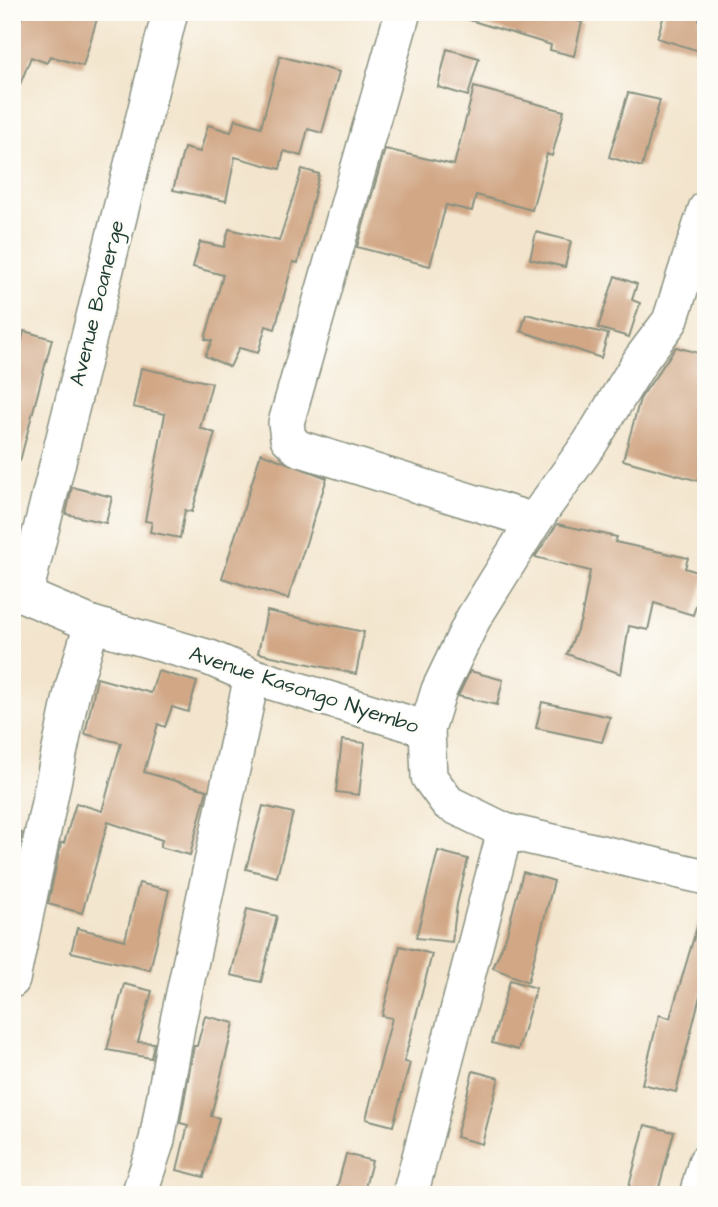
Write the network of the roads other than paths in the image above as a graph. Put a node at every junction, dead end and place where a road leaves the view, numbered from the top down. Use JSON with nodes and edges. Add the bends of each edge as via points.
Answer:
{"nodes":[{"id":1,"x":170,"y":12,"type":"edge"},
{"id":2,"x":403,"y":12,"type":"edge"},
{"id":3,"x":706,"y":209,"type":"edge"},
{"id":4,"x":534,"y":521,"type":"junction"},
{"id":5,"x":19,"y":592,"type":"edge"},
{"id":6,"x":92,"y":624,"type":"junction"},
{"id":7,"x":252,"y":676,"type":"junction"},
{"id":8,"x":427,"y":729,"type":"junction"},
{"id":9,"x":505,"y":831,"type":"junction"},
{"id":10,"x":706,"y":877,"type":"edge"},
{"id":11,"x":12,"y":980,"type":"edge"},
{"id":12,"x":706,"y":1161,"type":"edge"},
{"id":13,"x":139,"y":1195,"type":"edge"},
{"id":14,"x":410,"y":1195,"type":"edge"},
{"id":15,"x":697,"y":1195,"type":"edge"}],
"edges":[{"from":1,"to":5,"type":"street","name":"Avenue Boanerge"},
{"from":2,"to":4,"type":"street","via":[[286,423],[288,438],[298,448]]},
{"from":3,"to":4,"type":"street","via":[[670,321]]},
{"from":4,"to":8,"type":"street","via":[[473,619],[439,690]]},
{"from":5,"to":6,"type":"street","name":"Avenue Kasongo Nyembo"},
{"from":6,"to":7,"type":"street","name":"Avenue Kasongo Nyembo","via":[[210,657]]},
{"from":6,"to":11,"type":"street","via":[[73,687]]},
{"from":7,"to":8,"type":"street","name":"Avenue Kasongo Nyembo"},
{"from":7,"to":13,"type":"street","via":[[156,1140]]},
{"from":8,"to":9,"type":"street","name":"Avenue Kasongo Nyembo","via":[[429,777],[448,803]]},
{"from":9,"to":10,"type":"street","name":"Avenue Kasongo Nyembo"},
{"from":9,"to":14,"type":"street"},
{"from":12,"to":15,"type":"street"}]}
